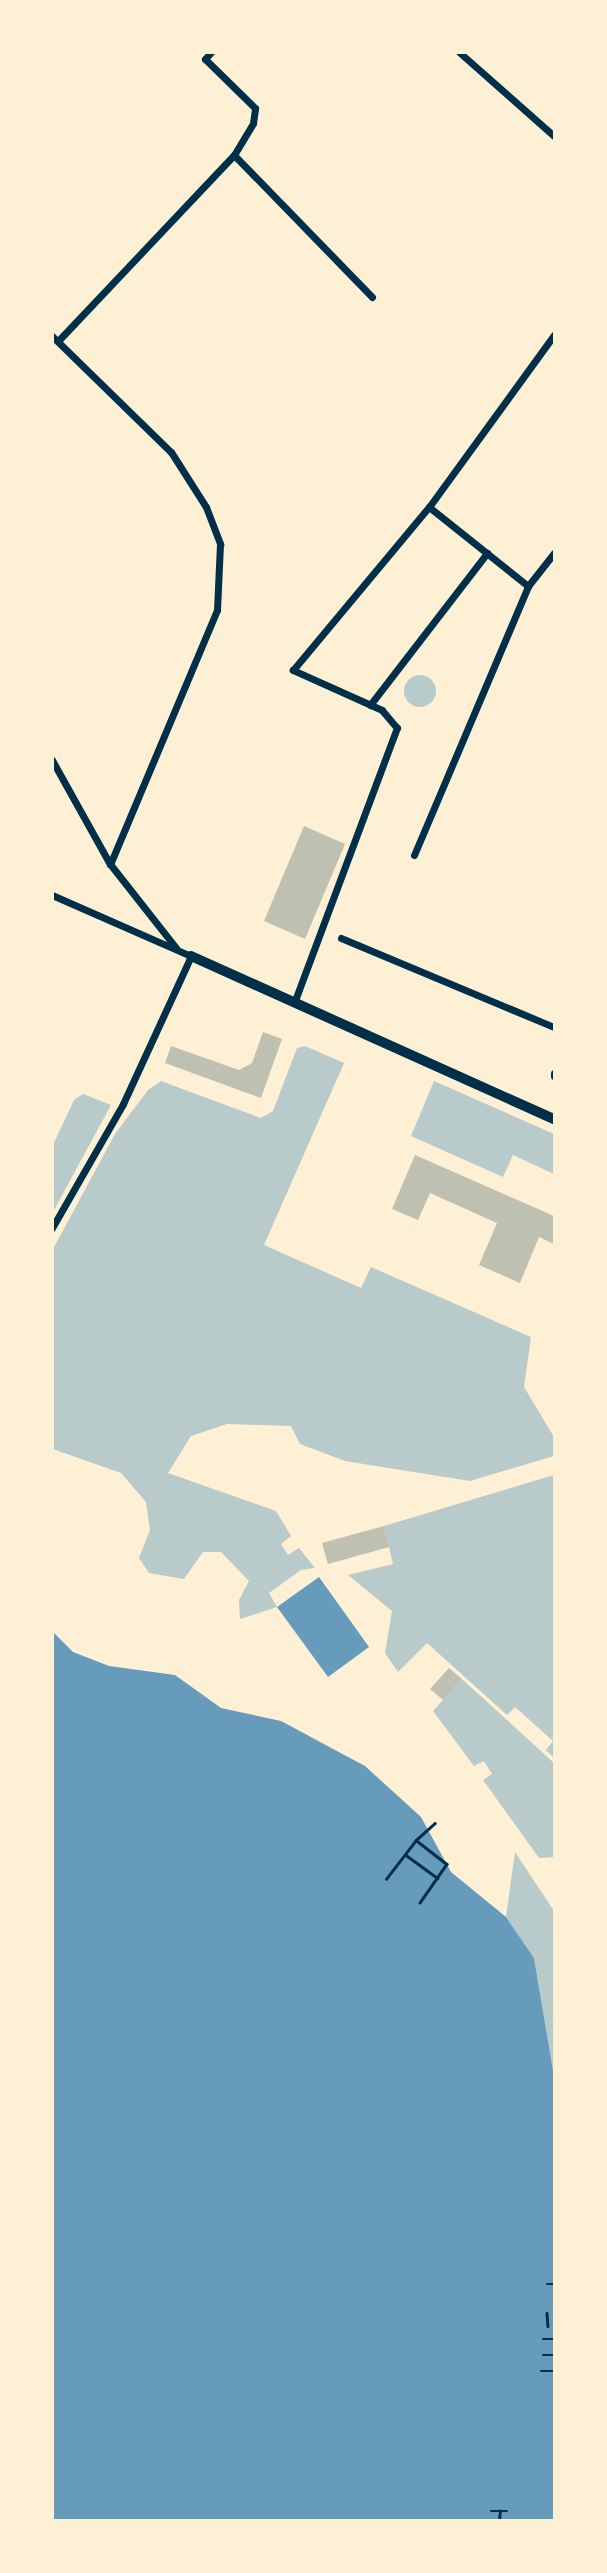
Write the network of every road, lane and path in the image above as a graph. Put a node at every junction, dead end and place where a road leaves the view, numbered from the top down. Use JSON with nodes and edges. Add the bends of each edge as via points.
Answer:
{"nodes":[{"id":1,"x":211,"y":52,"type":"edge"},
{"id":2,"x":459,"y":52,"type":"edge"},
{"id":3,"x":555,"y":136,"type":"edge"},
{"id":4,"x":234,"y":155,"type":"junction"},
{"id":5,"x":372,"y":297,"type":"dead end"},
{"id":6,"x":555,"y":335,"type":"edge"},
{"id":7,"x":55,"y":338,"type":"edge"},
{"id":8,"x":429,"y":507,"type":"junction"},
{"id":9,"x":487,"y":553,"type":"junction"},
{"id":10,"x":555,"y":553,"type":"edge"},
{"id":11,"x":528,"y":586,"type":"junction"},
{"id":12,"x":370,"y":705,"type":"junction"},
{"id":13,"x":52,"y":760,"type":"edge"},
{"id":14,"x":414,"y":855,"type":"dead end"},
{"id":15,"x":110,"y":864,"type":"junction"},
{"id":16,"x":52,"y":895,"type":"edge"},
{"id":17,"x":341,"y":938,"type":"dead end"},
{"id":18,"x":179,"y":951,"type":"junction"},
{"id":19,"x":191,"y":956,"type":"junction"},
{"id":20,"x":294,"y":1003,"type":"junction"},
{"id":21,"x":555,"y":1027,"type":"edge"},
{"id":22,"x":555,"y":1119,"type":"edge"},
{"id":23,"x":52,"y":1228,"type":"edge"},
{"id":24,"x":435,"y":1823,"type":"dead end"},
{"id":25,"x":416,"y":1840,"type":"junction"},
{"id":26,"x":405,"y":1855,"type":"junction"},
{"id":27,"x":438,"y":1878,"type":"junction"},
{"id":28,"x":386,"y":1879,"type":"dead end"},
{"id":29,"x":420,"y":1903,"type":"dead end"},
{"id":30,"x":547,"y":2284,"type":"dead end"},
{"id":31,"x":555,"y":2284,"type":"edge"},
{"id":32,"x":547,"y":2313,"type":"dead end"},
{"id":33,"x":547,"y":2320,"type":"junction"},
{"id":34,"x":555,"y":2320,"type":"edge"},
{"id":35,"x":548,"y":2326,"type":"dead end"},
{"id":36,"x":543,"y":2339,"type":"dead end"},
{"id":37,"x":555,"y":2339,"type":"edge"},
{"id":38,"x":543,"y":2355,"type":"dead end"},
{"id":39,"x":555,"y":2355,"type":"edge"},
{"id":40,"x":541,"y":2371,"type":"dead end"},
{"id":41,"x":555,"y":2371,"type":"edge"},
{"id":42,"x":492,"y":2511,"type":"dead end"},
{"id":43,"x":499,"y":2511,"type":"junction"},
{"id":44,"x":507,"y":2511,"type":"dead end"},
{"id":45,"x":499,"y":2521,"type":"edge"}],
"edges":[{"from":1,"to":4,"type":"street","via":[[205,59],[255,108]]},
{"from":2,"to":3,"type":"street"},
{"from":4,"to":5,"type":"street"},
{"from":4,"to":7,"type":"street"},
{"from":6,"to":8,"type":"street"},
{"from":7,"to":15,"type":"street","via":[[171,452],[206,507],[220,544],[217,610]]},
{"from":8,"to":9,"type":"street"},
{"from":8,"to":12,"type":"street","via":[[293,670]]},
{"from":9,"to":11,"type":"street"},
{"from":9,"to":12,"type":"street"},
{"from":10,"to":11,"type":"street"},
{"from":11,"to":14,"type":"street"},
{"from":12,"to":20,"type":"street","via":[[390,716],[397,741]]},
{"from":13,"to":15,"type":"street"},
{"from":15,"to":18,"type":"street"},
{"from":16,"to":18,"type":"street"},
{"from":17,"to":21,"type":"street"},
{"from":18,"to":19,"type":"street"},
{"from":19,"to":20,"type":"street"},
{"from":19,"to":23,"type":"street","via":[[123,1104]]},
{"from":20,"to":22,"type":"street"},
{"from":24,"to":25,"type":"path"},
{"from":25,"to":26,"type":"path"},
{"from":25,"to":27,"type":"path","via":[[447,1864]]},
{"from":26,"to":27,"type":"path"},
{"from":26,"to":28,"type":"path"},
{"from":27,"to":29,"type":"path"},
{"from":30,"to":31,"type":"path"},
{"from":32,"to":33,"type":"path"},
{"from":33,"to":34,"type":"path"},
{"from":33,"to":35,"type":"path"},
{"from":36,"to":37,"type":"path"},
{"from":38,"to":39,"type":"path"},
{"from":40,"to":41,"type":"path"},
{"from":42,"to":43,"type":"path"},
{"from":43,"to":44,"type":"path"},
{"from":43,"to":45,"type":"path"}]}
